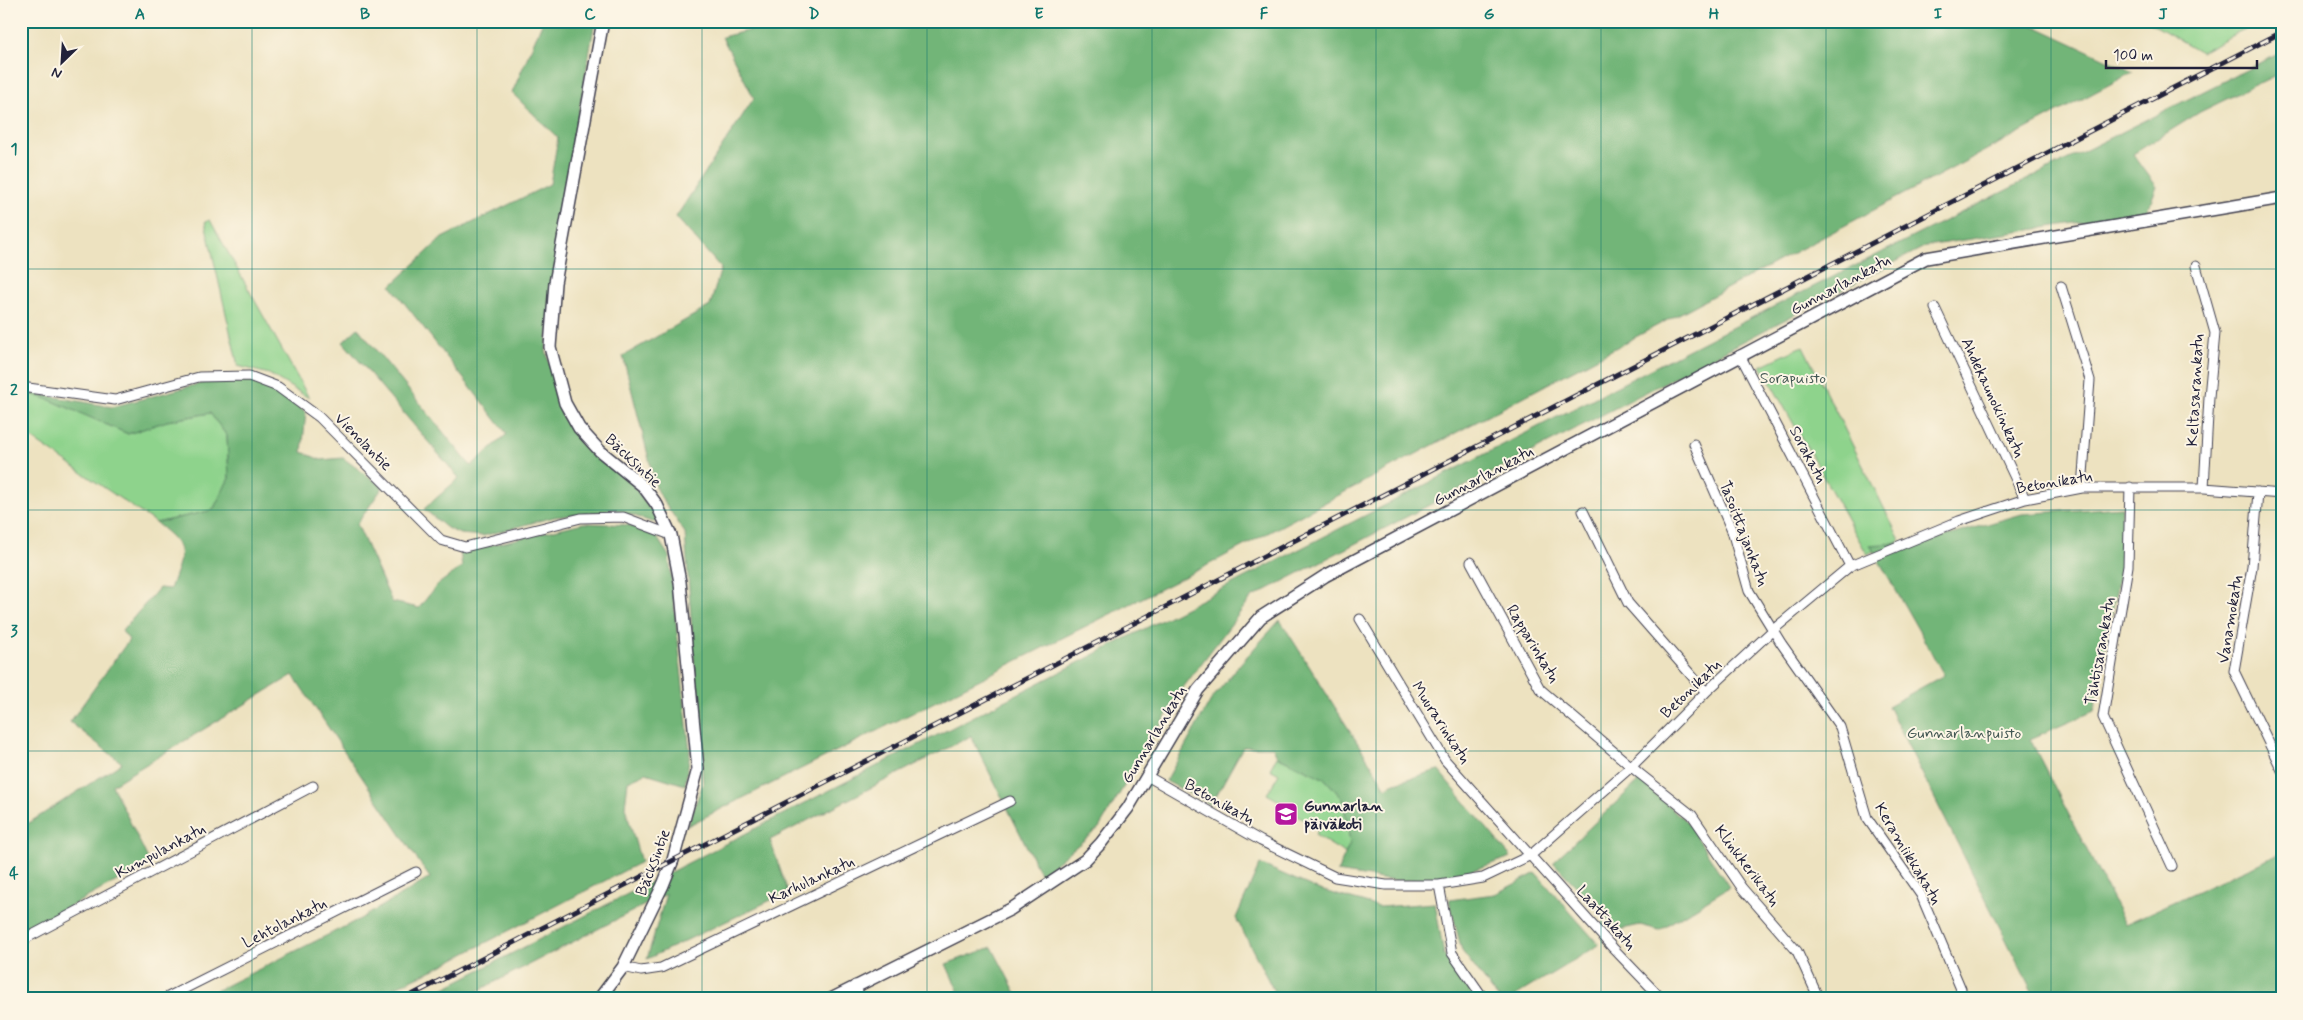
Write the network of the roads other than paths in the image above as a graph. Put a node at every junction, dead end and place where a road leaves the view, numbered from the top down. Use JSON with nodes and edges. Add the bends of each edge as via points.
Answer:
{"nodes":[{"id":1,"x":602,"y":21,"type":"edge"},
{"id":2,"x":2282,"y":198,"type":"edge"},
{"id":3,"x":2196,"y":266,"type":"dead end"},
{"id":4,"x":2061,"y":286,"type":"dead end"},
{"id":5,"x":1935,"y":308,"type":"dead end"},
{"id":6,"x":1740,"y":355,"type":"junction"},
{"id":7,"x":21,"y":386,"type":"edge"},
{"id":8,"x":1694,"y":444,"type":"dead end"},
{"id":9,"x":2130,"y":487,"type":"junction"},
{"id":10,"x":2082,"y":488,"type":"junction"},
{"id":11,"x":2204,"y":488,"type":"junction"},
{"id":12,"x":2258,"y":492,"type":"junction"},
{"id":13,"x":2282,"y":494,"type":"edge"},
{"id":14,"x":2025,"y":498,"type":"junction"},
{"id":15,"x":1583,"y":511,"type":"dead end"},
{"id":16,"x":671,"y":535,"type":"junction"},
{"id":17,"x":1471,"y":562,"type":"dead end"},
{"id":18,"x":1850,"y":566,"type":"junction"},
{"id":19,"x":1360,"y":619,"type":"dead end"},
{"id":20,"x":1773,"y":630,"type":"junction"},
{"id":21,"x":1706,"y":692,"type":"junction"},
{"id":22,"x":1632,"y":766,"type":"junction"},
{"id":23,"x":2282,"y":770,"type":"edge"},
{"id":24,"x":1147,"y":776,"type":"junction"},
{"id":25,"x":313,"y":786,"type":"dead end"},
{"id":26,"x":1010,"y":801,"type":"dead end"},
{"id":27,"x":1531,"y":855,"type":"junction"},
{"id":28,"x":2172,"y":866,"type":"dead end"},
{"id":29,"x":416,"y":872,"type":"dead end"},
{"id":30,"x":1439,"y":885,"type":"junction"},
{"id":31,"x":21,"y":941,"type":"edge"},
{"id":32,"x":622,"y":967,"type":"junction"},
{"id":33,"x":855,"y":985,"type":"junction"},
{"id":34,"x":1961,"y":988,"type":"dead end"},
{"id":35,"x":164,"y":999,"type":"edge"},
{"id":36,"x":599,"y":999,"type":"edge"},
{"id":37,"x":831,"y":999,"type":"edge"},
{"id":38,"x":861,"y":999,"type":"edge"},
{"id":39,"x":1484,"y":999,"type":"edge"},
{"id":40,"x":1662,"y":999,"type":"edge"},
{"id":41,"x":1819,"y":999,"type":"edge"}],
"edges":[{"from":1,"to":16,"type":"street","name":"Bäcksintie","via":[[555,283],[550,346],[565,403],[579,428],[600,451],[643,486],[657,505]]},
{"from":2,"to":6,"type":"street","name":"Gunnarlankatu","via":[[1926,258]]},
{"from":3,"to":11,"type":"street","name":"Keltasarankatu","via":[[2215,332]]},
{"from":4,"to":10,"type":"street","via":[[2090,380]]},
{"from":5,"to":14,"type":"street","name":"Ahdekaunokinkatu"},
{"from":6,"to":18,"type":"street","name":"Sorakatu"},
{"from":6,"to":24,"type":"street","name":"Gunnarlankatu","via":[[1325,576],[1274,607],[1253,625],[1198,690]]},
{"from":7,"to":16,"type":"street","name":"Vienolantie","via":[[116,400],[199,377],[249,376],[278,387],[319,417],[440,540],[465,547],[581,518],[606,517],[623,517]]},
{"from":8,"to":20,"type":"street","name":"Tasoittajankatu","via":[[1732,531],[1750,591]]},
{"from":9,"to":10,"type":"street","name":"Betonikatu"},
{"from":9,"to":11,"type":"street","name":"Betonikatu"},
{"from":9,"to":28,"type":"street","name":"Tähtisarankatu","via":[[2128,566],[2103,717]]},
{"from":10,"to":14,"type":"street","name":"Betonikatu"},
{"from":11,"to":12,"type":"street","name":"Betonikatu"},
{"from":12,"to":13,"type":"street","name":"Betonikatu"},
{"from":12,"to":23,"type":"street","name":"Vanamokatu","via":[[2252,567],[2234,671]]},
{"from":14,"to":18,"type":"street","name":"Betonikatu"},
{"from":15,"to":21,"type":"street","via":[[1628,603]]},
{"from":16,"to":32,"type":"street","name":"Bäcksintie","via":[[680,582],[698,769],[673,860]]},
{"from":17,"to":22,"type":"street","name":"Rapparinkatu","via":[[1540,689]]},
{"from":18,"to":20,"type":"street","name":"Betonikatu"},
{"from":19,"to":27,"type":"street","name":"Muurarinkatu","via":[[1445,760]]},
{"from":20,"to":21,"type":"street","name":"Betonikatu"},
{"from":20,"to":34,"type":"street","name":"Keramiikkakatu","via":[[1840,727],[1867,818],[1921,895]]},
{"from":21,"to":22,"type":"street","name":"Betonikatu"},
{"from":22,"to":27,"type":"street","name":"Betonikatu"},
{"from":22,"to":41,"type":"street","name":"Klinkkerikatu","via":[[1692,815],[1742,888],[1797,951]]},
{"from":24,"to":30,"type":"street","name":"Betonikatu","via":[[1262,842],[1335,877],[1386,885]]},
{"from":24,"to":33,"type":"street","name":"Gunnarlankatu","via":[[1116,826],[1075,868],[1011,909]]},
{"from":25,"to":31,"type":"street","name":"Kumpulankatu"},
{"from":26,"to":32,"type":"street","name":"Karhulankatu","via":[[661,968],[641,970]]},
{"from":27,"to":30,"type":"street","name":"Betonikatu","via":[[1483,878]]},
{"from":27,"to":40,"type":"street","name":"Laattakatu"},
{"from":29,"to":35,"type":"street","name":"Lehtolankatu"},
{"from":30,"to":39,"type":"street","via":[[1452,953]]},
{"from":32,"to":36,"type":"street","name":"Bäcksintie"},
{"from":33,"to":37,"type":"street","name":"Gunnarlankatu"},
{"from":33,"to":38,"type":"street"}]}
